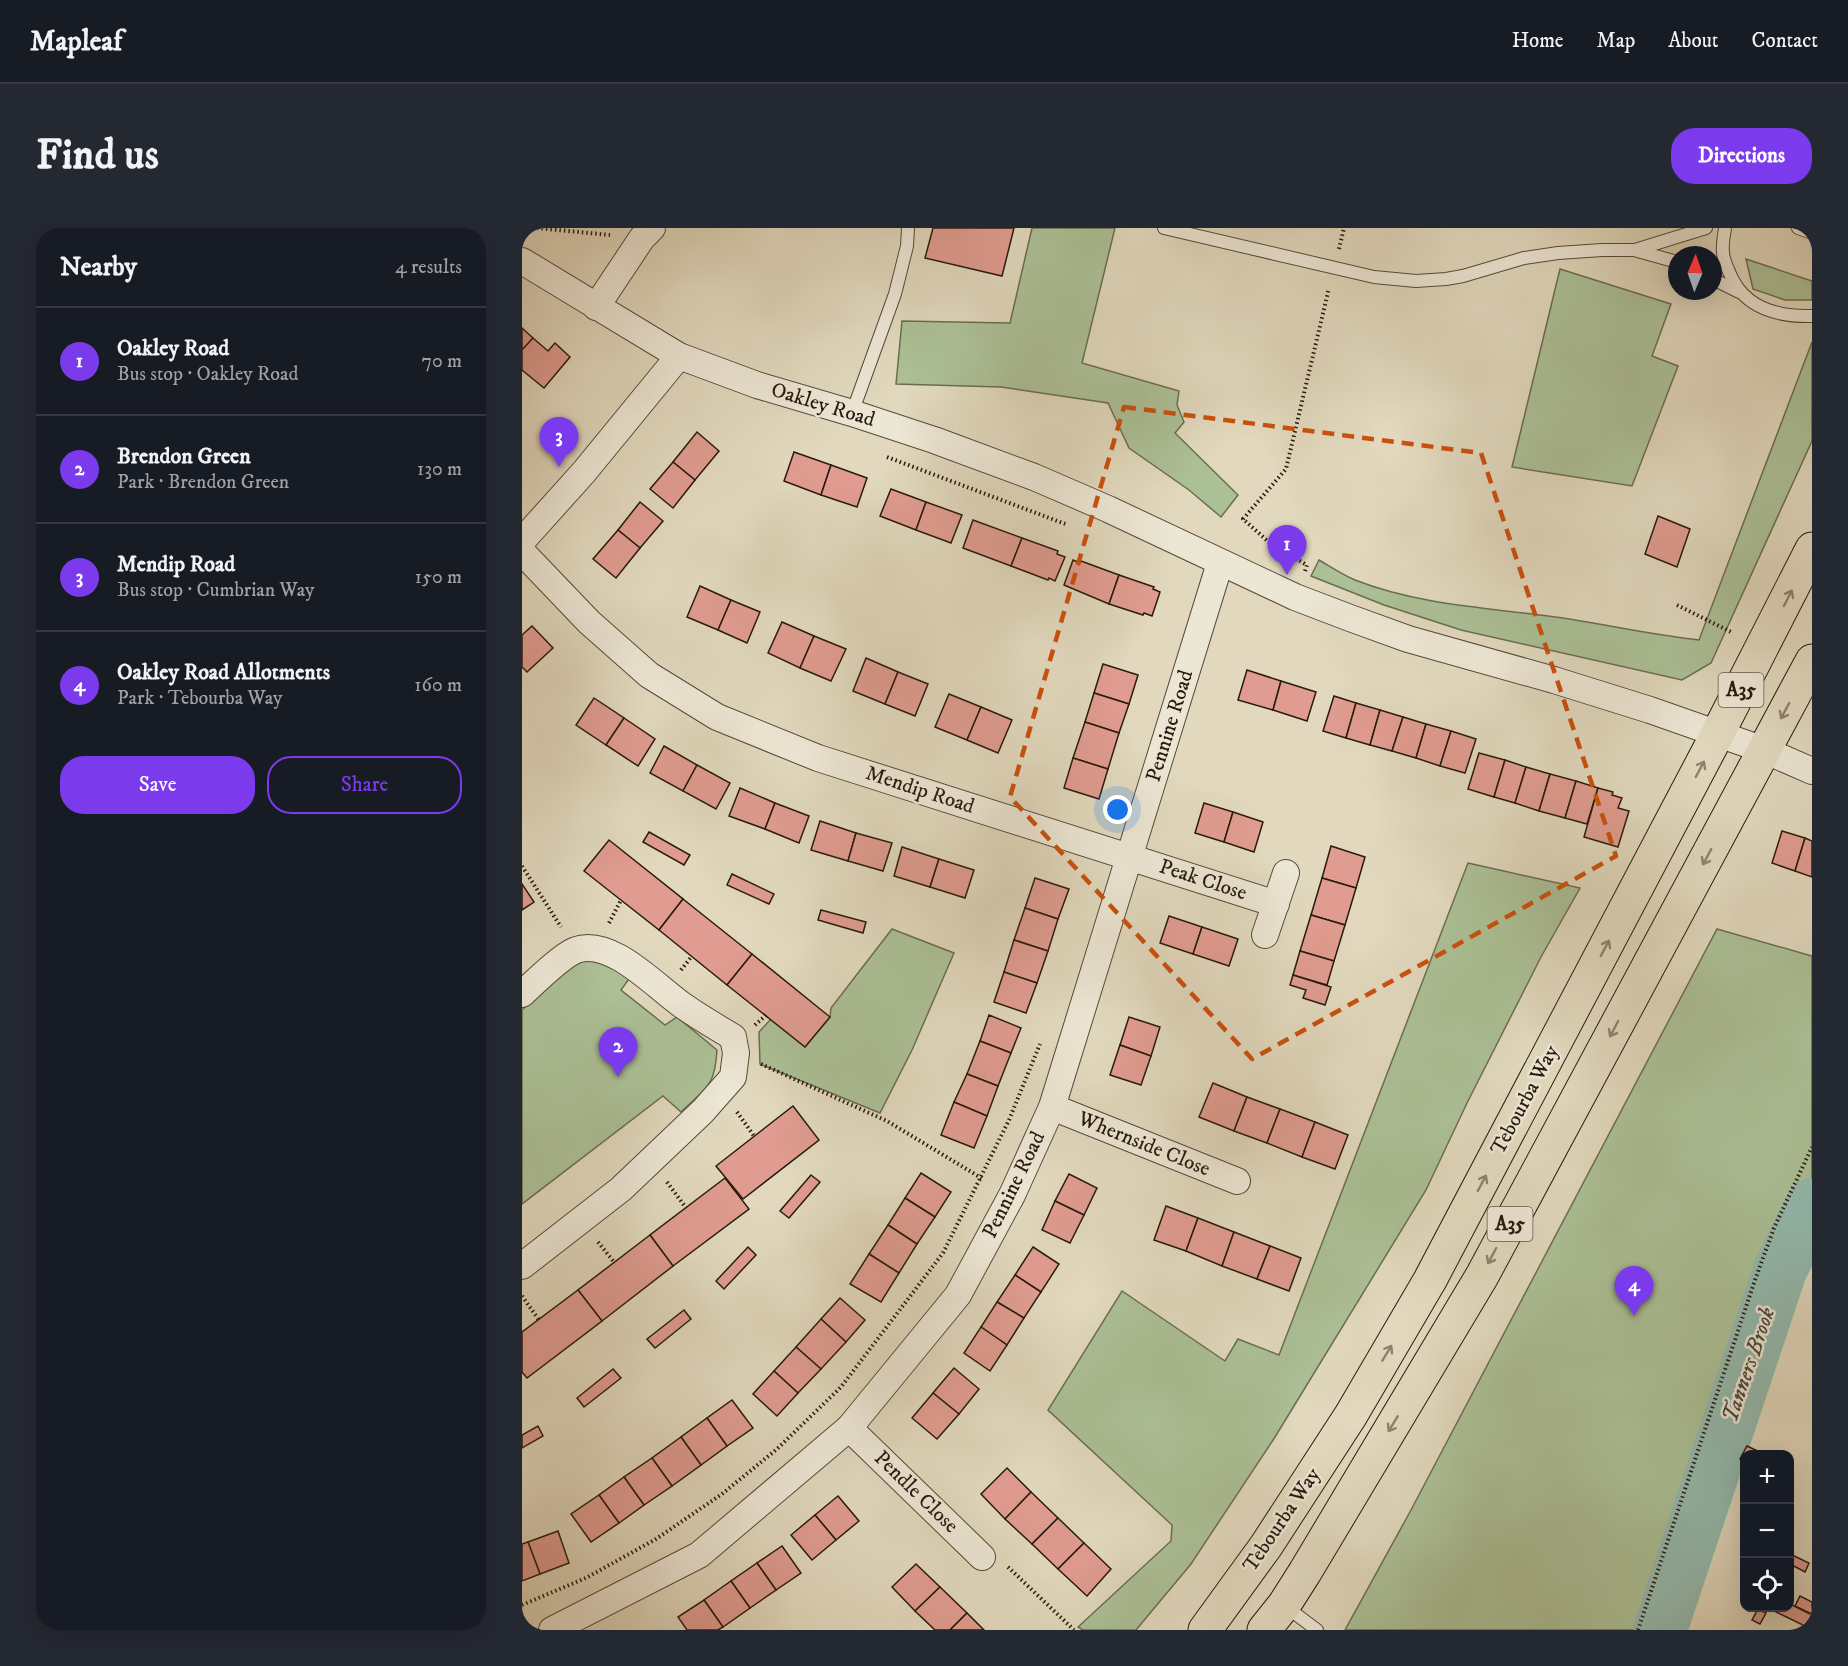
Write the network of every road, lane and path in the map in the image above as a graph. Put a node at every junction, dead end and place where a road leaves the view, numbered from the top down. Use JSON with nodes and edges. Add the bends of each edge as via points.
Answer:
{"nodes":[{"id":1,"x":537,"y":228,"type":"edge"},
{"id":2,"x":908,"y":228,"type":"edge"},
{"id":3,"x":1164,"y":228,"type":"edge"},
{"id":4,"x":1344,"y":228,"type":"edge"},
{"id":5,"x":1706,"y":228,"type":"edge"},
{"id":6,"x":1725,"y":228,"type":"edge"},
{"id":7,"x":647,"y":233,"type":"edge"},
{"id":8,"x":1634,"y":250,"type":"junction"},
{"id":9,"x":1668,"y":259,"type":"edge"},
{"id":10,"x":522,"y":261,"type":"edge"},
{"id":11,"x":1334,"y":267,"type":"junction"},
{"id":12,"x":1722,"y":284,"type":"edge"},
{"id":13,"x":1740,"y":293,"type":"junction"},
{"id":14,"x":596,"y":307,"type":"junction"},
{"id":15,"x":1812,"y":316,"type":"edge"},
{"id":16,"x":679,"y":356,"type":"junction"},
{"id":17,"x":852,"y":413,"type":"junction"},
{"id":18,"x":886,"y":456,"type":"dead end"},
{"id":19,"x":1078,"y":529,"type":"dead end"},
{"id":20,"x":522,"y":541,"type":"edge"},
{"id":21,"x":1812,"y":549,"type":"edge"},
{"id":22,"x":522,"y":552,"type":"edge"},
{"id":23,"x":1220,"y":563,"type":"junction"},
{"id":24,"x":1295,"y":597,"type":"junction"},
{"id":25,"x":1677,"y":605,"type":"dead end"},
{"id":26,"x":1763,"y":647,"type":"junction"},
{"id":27,"x":1812,"y":661,"type":"edge"},
{"id":28,"x":1718,"y":733,"type":"junction"},
{"id":29,"x":1764,"y":750,"type":"junction"},
{"id":30,"x":1812,"y":771,"type":"edge"},
{"id":31,"x":1130,"y":857,"type":"junction"},
{"id":32,"x":522,"y":867,"type":"edge"},
{"id":33,"x":1286,"y":873,"type":"dead end"},
{"id":34,"x":1276,"y":904,"type":"junction"},
{"id":35,"x":1265,"y":935,"type":"dead end"},
{"id":36,"x":576,"y":950,"type":"junction"},
{"id":37,"x":522,"y":994,"type":"edge"},
{"id":38,"x":1041,"y":1040,"type":"dead end"},
{"id":39,"x":736,"y":1053,"type":"junction"},
{"id":40,"x":1052,"y":1107,"type":"junction"},
{"id":41,"x":1812,"y":1147,"type":"edge"},
{"id":42,"x":982,"y":1178,"type":"junction"},
{"id":43,"x":1237,"y":1180,"type":"dead end"},
{"id":44,"x":1011,"y":1196,"type":"junction"},
{"id":45,"x":522,"y":1266,"type":"edge"},
{"id":46,"x":522,"y":1296,"type":"edge"},
{"id":47,"x":539,"y":1320,"type":"dead end"},
{"id":48,"x":849,"y":1428,"type":"junction"},
{"id":49,"x":982,"y":1557,"type":"joint"},
{"id":50,"x":522,"y":1605,"type":"edge"},
{"id":51,"x":1274,"y":1618,"type":"edge"},
{"id":52,"x":552,"y":1630,"type":"edge"},
{"id":53,"x":1074,"y":1630,"type":"edge"},
{"id":54,"x":1205,"y":1630,"type":"edge"},
{"id":55,"x":1317,"y":1630,"type":"edge"},
{"id":56,"x":1638,"y":1630,"type":"edge"}],
"edges":[{"from":1,"to":7,"type":"path"},
{"from":2,"to":17,"type":"lane","via":[[895,294]]},
{"from":3,"to":11,"type":"lane"},
{"from":4,"to":11,"type":"path"},
{"from":5,"to":8,"type":"lane"},
{"from":6,"to":13,"type":"lane","via":[[1723,253]]},
{"from":7,"to":14,"type":"street"},
{"from":8,"to":9,"type":"lane"},
{"from":8,"to":11,"type":"lane","via":[[1524,258],[1432,281],[1396,281]]},
{"from":10,"to":14,"type":"street","name":"Oakley Road"},
{"from":11,"to":24,"type":"path","via":[[1286,469],[1243,519],[1271,543],[1307,565]]},
{"from":12,"to":13,"type":"lane"},
{"from":13,"to":15,"type":"lane","via":[[1763,309]]},
{"from":14,"to":16,"type":"street","name":"Oakley Road"},
{"from":16,"to":17,"type":"street","name":"Oakley Road","via":[[757,385]]},
{"from":16,"to":20,"type":"street"},
{"from":17,"to":23,"type":"street","name":"Oakley Road","via":[[1034,477]]},
{"from":18,"to":19,"type":"path"},
{"from":26,"to":21,"type":"main road","name":"Tebourba Way","number":"A35","one_way":true},
{"from":22,"to":31,"type":"street","name":"Mendip Road","via":[[589,622],[649,675],[717,717],[818,758]]},
{"from":23,"to":24,"type":"street","name":"Oakley Road"},
{"from":23,"to":31,"type":"street","name":"Pennine Road"},
{"from":24,"to":28,"type":"street","name":"Oakley Road","via":[[1408,639],[1587,690]]},
{"from":25,"to":26,"type":"path"},
{"from":26,"to":28,"type":"main road","name":"Tebourba Way","number":"A35"},
{"from":27,"to":29,"type":"main road","name":"Tebourba Way","number":"A35","one_way":true},
{"from":28,"to":29,"type":"street","name":"Oakley Road"},
{"from":54,"to":28,"type":"main road","name":"Tebourba Way","number":"A35","one_way":true,"via":[[1266,1546],[1344,1425],[1430,1280]]},
{"from":29,"to":30,"type":"street","name":"Oakley Road"},
{"from":29,"to":51,"type":"main road","name":"Tebourba Way","number":"A35","one_way":true,"via":[[1482,1276]]},
{"from":31,"to":34,"type":"street","name":"Peak Close"},
{"from":31,"to":40,"type":"street","name":"Pennine Road"},
{"from":32,"to":36,"type":"path"},
{"from":33,"to":34,"type":"street","name":"Peak Close"},
{"from":34,"to":35,"type":"street","name":"Peak Close"},
{"from":36,"to":37,"type":"street"},
{"from":36,"to":39,"type":"street","via":[[597,948],[629,963],[682,1005],[733,1037]]},
{"from":38,"to":42,"type":"path"},
{"from":39,"to":42,"type":"path","via":[[888,1121]]},
{"from":39,"to":45,"type":"street","via":[[733,1077],[703,1111],[621,1189]]},
{"from":40,"to":43,"type":"street","name":"Whernside Close"},
{"from":40,"to":44,"type":"street","name":"Pennine Road"},
{"from":41,"to":56,"type":"path","via":[[1774,1228],[1755,1280]]},
{"from":42,"to":44,"type":"path"},
{"from":42,"to":50,"type":"path","via":[[943,1253],[901,1309],[841,1387],[777,1449],[722,1494],[656,1539],[586,1578]]},
{"from":44,"to":48,"type":"street","name":"Pennine Road","via":[[958,1295]]},
{"from":46,"to":47,"type":"path"},
{"from":48,"to":49,"type":"street","name":"Pendle Close"},
{"from":48,"to":52,"type":"street","name":"Pennine Road","via":[[699,1555]]},
{"from":49,"to":53,"type":"path","via":[[1009,1567]]},
{"from":51,"to":55,"type":"lane"}]}
